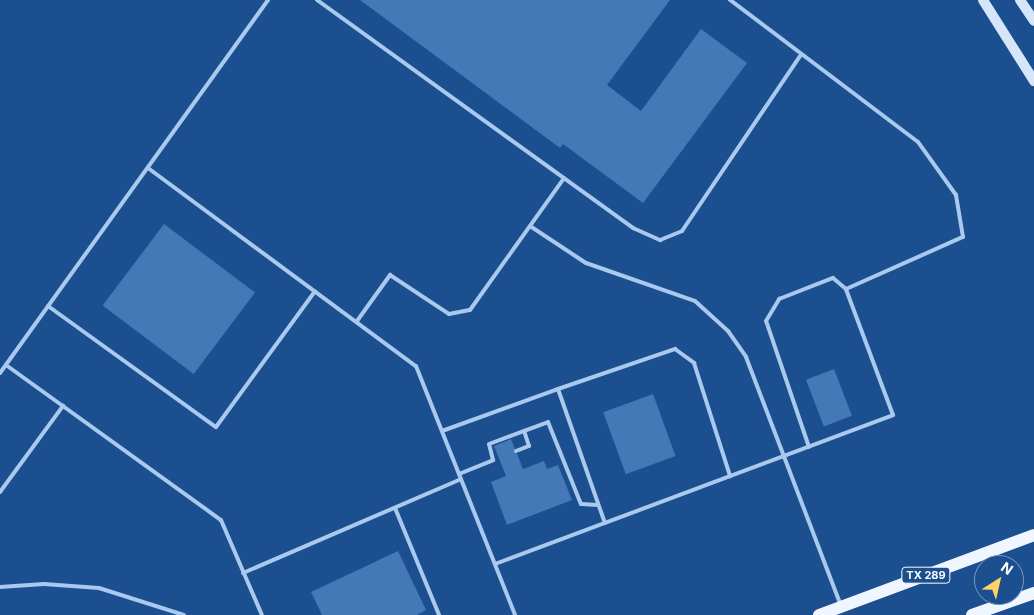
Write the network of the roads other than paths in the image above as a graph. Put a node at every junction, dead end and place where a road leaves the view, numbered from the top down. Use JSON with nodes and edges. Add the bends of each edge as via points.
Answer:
{"nodes":[{"id":1,"x":268,"y":0,"type":"edge"},
{"id":2,"x":317,"y":0,"type":"edge"},
{"id":3,"x":730,"y":0,"type":"edge"},
{"id":4,"x":983,"y":0,"type":"edge"},
{"id":5,"x":1020,"y":0,"type":"edge"},
{"id":6,"x":1034,"y":21,"type":"edge"},
{"id":7,"x":800,"y":56,"type":"junction"},
{"id":8,"x":1034,"y":81,"type":"edge"},
{"id":9,"x":148,"y":168,"type":"junction"},
{"id":10,"x":564,"y":178,"type":"junction"},
{"id":11,"x":530,"y":226,"type":"junction"},
{"id":12,"x":846,"y":289,"type":"junction"},
{"id":13,"x":315,"y":291,"type":"junction"},
{"id":14,"x":48,"y":306,"type":"junction"},
{"id":15,"x":357,"y":321,"type":"junction"},
{"id":16,"x":6,"y":365,"type":"junction"},
{"id":17,"x":0,"y":373,"type":"edge"},
{"id":18,"x":558,"y":389,"type":"junction"},
{"id":19,"x":63,"y":406,"type":"junction"},
{"id":20,"x":442,"y":431,"type":"junction"},
{"id":21,"x":524,"y":431,"type":"junction"},
{"id":22,"x":809,"y":447,"type":"junction"},
{"id":23,"x":516,"y":451,"type":"dead end"},
{"id":24,"x":782,"y":457,"type":"junction"},
{"id":25,"x":499,"y":458,"type":"dead end"},
{"id":26,"x":493,"y":460,"type":"junction"},
{"id":27,"x":459,"y":474,"type":"junction"},
{"id":28,"x":730,"y":476,"type":"junction"},
{"id":29,"x":462,"y":479,"type":"junction"},
{"id":30,"x":0,"y":492,"type":"edge"},
{"id":31,"x":598,"y":505,"type":"junction"},
{"id":32,"x":395,"y":508,"type":"junction"},
{"id":33,"x":605,"y":523,"type":"junction"},
{"id":34,"x":1034,"y":535,"type":"edge"},
{"id":35,"x":495,"y":564,"type":"junction"},
{"id":36,"x":243,"y":573,"type":"junction"},
{"id":37,"x":0,"y":587,"type":"edge"},
{"id":38,"x":1034,"y":593,"type":"edge"},
{"id":39,"x":841,"y":607,"type":"junction"},
{"id":40,"x":184,"y":615,"type":"edge"},
{"id":41,"x":262,"y":615,"type":"edge"},
{"id":42,"x":439,"y":615,"type":"edge"},
{"id":43,"x":515,"y":615,"type":"edge"},
{"id":44,"x":819,"y":615,"type":"edge"},
{"id":45,"x":972,"y":615,"type":"edge"}],
"edges":[{"from":1,"to":9,"type":"lane"},
{"from":2,"to":10,"type":"lane"},
{"from":3,"to":7,"type":"lane"},
{"from":4,"to":8,"type":"street"},
{"from":5,"to":6,"type":"street"},
{"from":7,"to":10,"type":"lane","via":[[682,231],[660,240],[633,228]]},
{"from":7,"to":12,"type":"lane","via":[[918,142],[956,195],[963,236]]},
{"from":9,"to":13,"type":"lane"},
{"from":9,"to":14,"type":"lane"},
{"from":10,"to":11,"type":"lane"},
{"from":11,"to":15,"type":"lane","via":[[470,310],[449,314],[390,275]]},
{"from":11,"to":24,"type":"lane","via":[[586,263],[695,301],[728,331],[746,357]]},
{"from":12,"to":22,"type":"lane","via":[[894,415]]},
{"from":12,"to":22,"type":"lane","via":[[833,278],[778,299],[766,321]]},
{"from":13,"to":14,"type":"lane","via":[[216,427]]},
{"from":13,"to":15,"type":"lane"},
{"from":14,"to":16,"type":"lane"},
{"from":15,"to":20,"type":"lane","via":[[416,366]]},
{"from":16,"to":17,"type":"lane"},
{"from":16,"to":19,"type":"lane"},
{"from":18,"to":20,"type":"lane"},
{"from":18,"to":28,"type":"lane","via":[[675,349],[694,363]]},
{"from":18,"to":31,"type":"lane"},
{"from":19,"to":30,"type":"lane"},
{"from":19,"to":36,"type":"lane","via":[[221,520]]},
{"from":20,"to":27,"type":"lane"},
{"from":21,"to":23,"type":"lane","via":[[529,446]]},
{"from":21,"to":26,"type":"lane","via":[[489,444]]},
{"from":21,"to":31,"type":"lane","via":[[548,422],[581,504]]},
{"from":22,"to":24,"type":"lane"},
{"from":24,"to":28,"type":"lane"},
{"from":24,"to":39,"type":"lane"},
{"from":25,"to":26,"type":"lane"},
{"from":26,"to":27,"type":"lane"},
{"from":27,"to":29,"type":"lane"},
{"from":28,"to":33,"type":"lane"},
{"from":29,"to":32,"type":"lane"},
{"from":29,"to":35,"type":"lane"},
{"from":31,"to":33,"type":"lane"},
{"from":32,"to":36,"type":"lane"},
{"from":32,"to":42,"type":"lane"},
{"from":33,"to":35,"type":"lane"},
{"from":34,"to":39,"type":"main road","number":"TX 289"},
{"from":35,"to":43,"type":"lane"},
{"from":36,"to":41,"type":"lane"},
{"from":37,"to":40,"type":"lane","via":[[44,584],[98,588]]},
{"from":38,"to":45,"type":"main road"},
{"from":39,"to":44,"type":"main road","number":"TX 289"}]}
